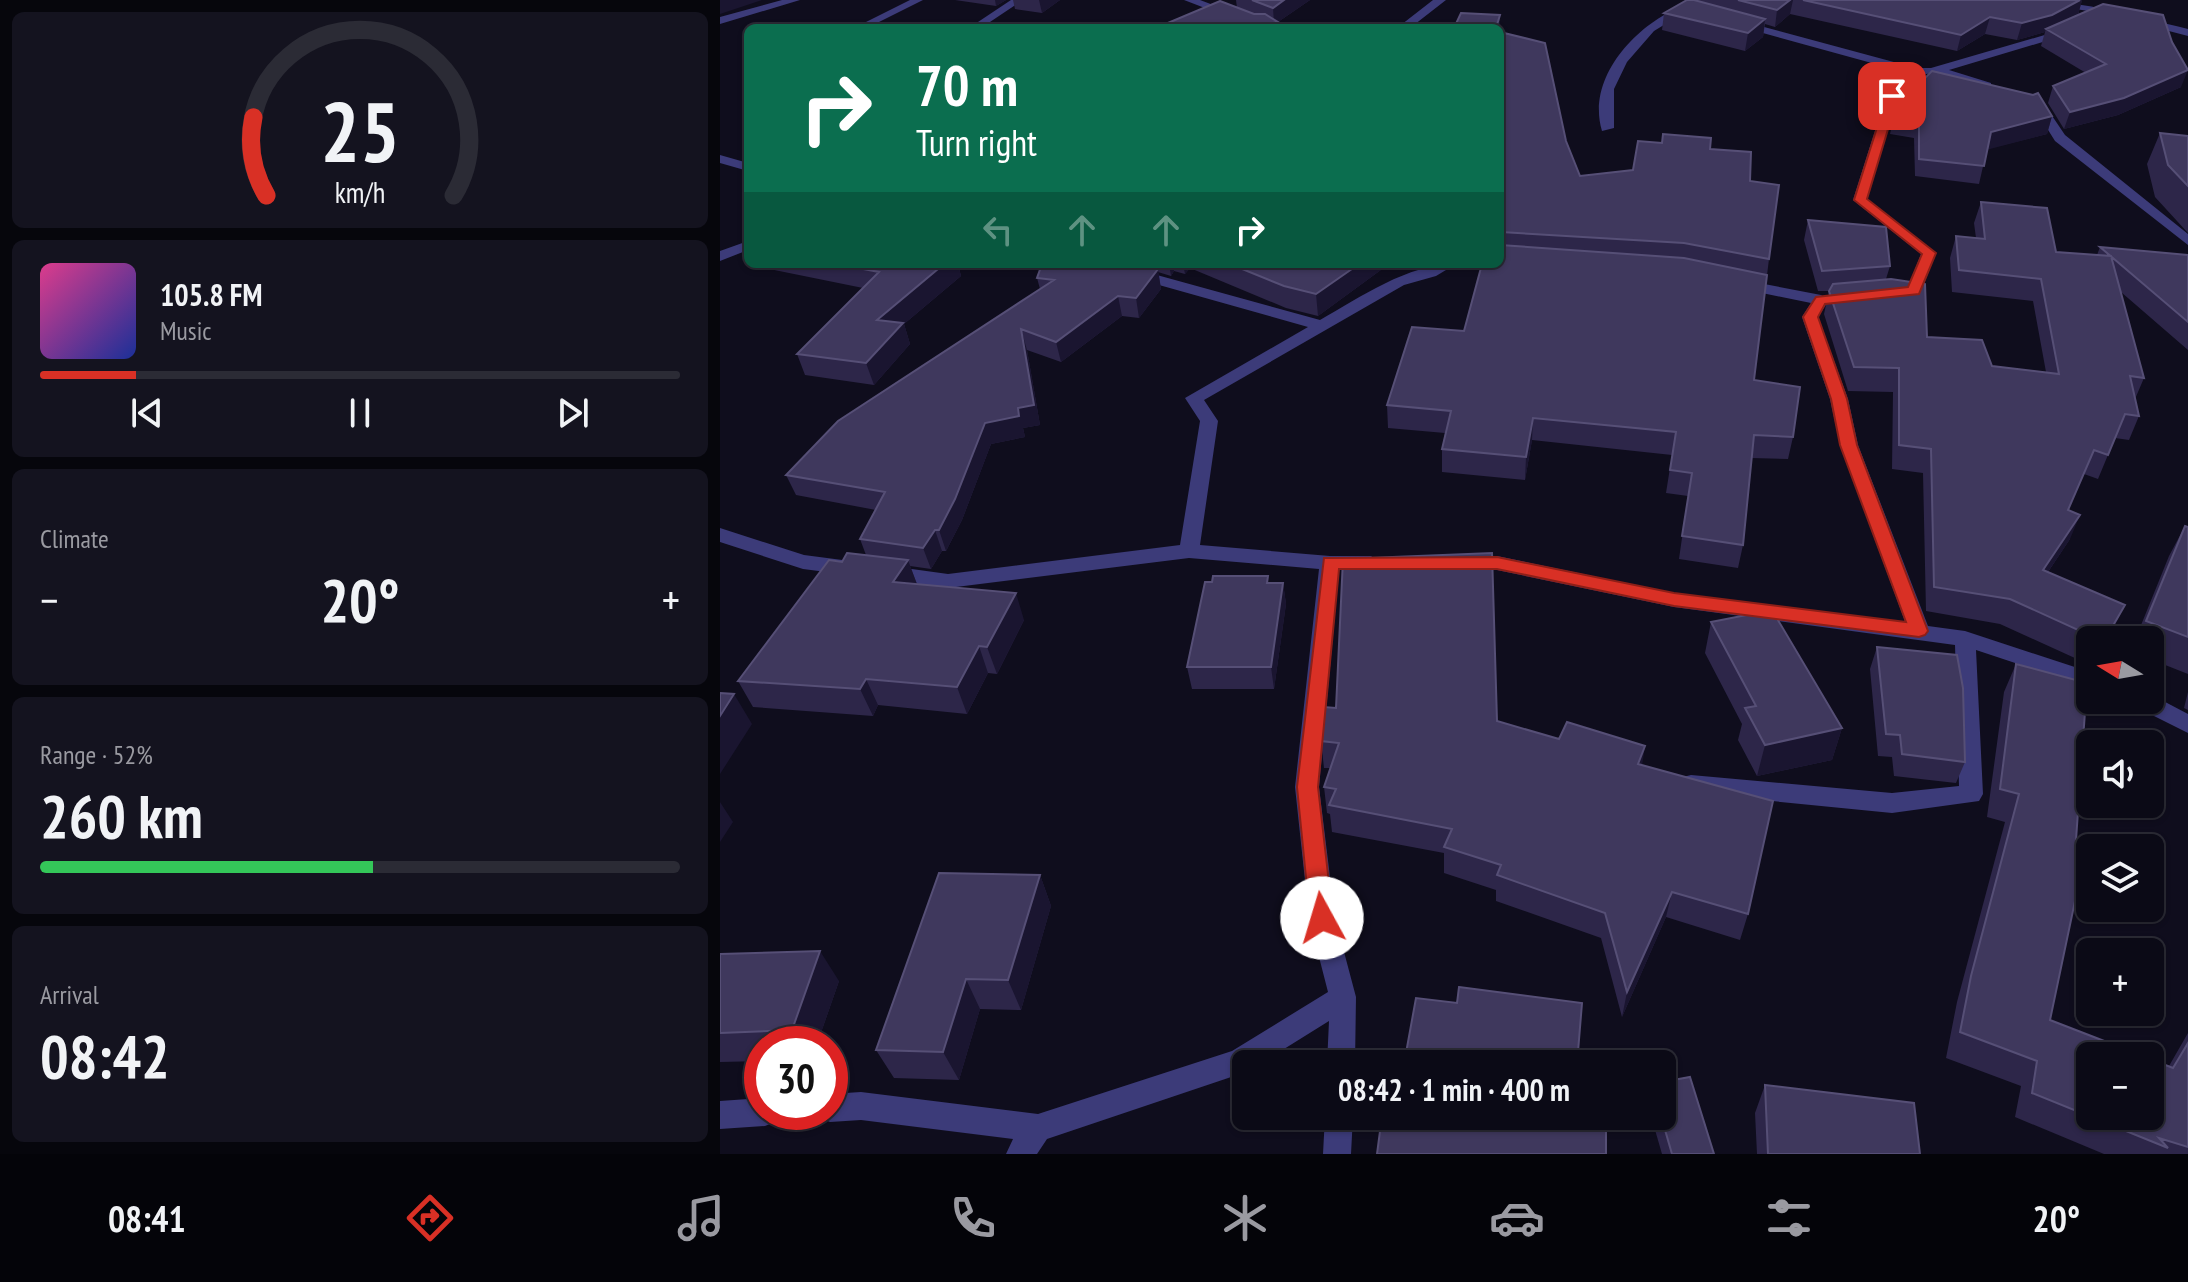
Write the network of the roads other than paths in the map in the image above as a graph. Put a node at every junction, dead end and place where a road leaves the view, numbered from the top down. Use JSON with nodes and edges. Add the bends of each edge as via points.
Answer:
{"nodes":[{"id":1,"x":794,"y":0,"type":"edge"},
{"id":2,"x":918,"y":0,"type":"edge"},
{"id":3,"x":1018,"y":0,"type":"edge"},
{"id":4,"x":1190,"y":0,"type":"edge"},
{"id":5,"x":1440,"y":0,"type":"edge"},
{"id":6,"x":2028,"y":0,"type":"edge"},
{"id":7,"x":1218,"y":4,"type":"edge"},
{"id":8,"x":2101,"y":10,"type":"junction"},
{"id":9,"x":1701,"y":13,"type":"edge"},
{"id":10,"x":720,"y":21,"type":"edge"},
{"id":11,"x":1730,"y":21,"type":"edge"},
{"id":12,"x":867,"y":24,"type":"edge"},
{"id":13,"x":980,"y":24,"type":"edge"},
{"id":14,"x":1260,"y":24,"type":"edge"},
{"id":15,"x":1408,"y":24,"type":"edge"},
{"id":16,"x":2188,"y":33,"type":"edge"},
{"id":17,"x":1936,"y":70,"type":"junction"},
{"id":18,"x":1916,"y":72,"type":"junction"},
{"id":19,"x":2008,"y":92,"type":"edge"},
{"id":20,"x":2022,"y":97,"type":"edge"},
{"id":21,"x":1607,"y":128,"type":"dead end"},
{"id":22,"x":720,"y":159,"type":"edge"},
{"id":23,"x":744,"y":166,"type":"edge"},
{"id":24,"x":2188,"y":241,"type":"edge"},
{"id":25,"x":744,"y":247,"type":"edge"},
{"id":26,"x":720,"y":256,"type":"edge"},
{"id":27,"x":1114,"y":268,"type":"edge"},
{"id":28,"x":1440,"y":268,"type":"edge"},
{"id":29,"x":1728,"y":281,"type":"edge"},
{"id":30,"x":1883,"y":294,"type":"edge"},
{"id":31,"x":1319,"y":325,"type":"junction"},
{"id":32,"x":720,"y":535,"type":"edge"},
{"id":33,"x":1189,"y":551,"type":"junction"},
{"id":34,"x":1330,"y":563,"type":"junction"},
{"id":35,"x":1391,"y":563,"type":"edge"},
{"id":36,"x":1452,"y":563,"type":"edge"},
{"id":37,"x":1919,"y":631,"type":"junction"},
{"id":38,"x":1965,"y":639,"type":"junction"},
{"id":39,"x":2076,"y":675,"type":"edge"},
{"id":40,"x":2164,"y":711,"type":"edge"},
{"id":41,"x":2188,"y":724,"type":"edge"},
{"id":42,"x":1679,"y":783,"type":"edge"},
{"id":43,"x":1343,"y":997,"type":"junction"},
{"id":44,"x":1341,"y":1050,"type":"edge"},
{"id":45,"x":848,"y":1107,"type":"edge"},
{"id":46,"x":744,"y":1113,"type":"edge"},
{"id":47,"x":720,"y":1115,"type":"edge"},
{"id":48,"x":1038,"y":1128,"type":"junction"},
{"id":49,"x":1338,"y":1130,"type":"edge"},
{"id":50,"x":1020,"y":1154,"type":"edge"},
{"id":51,"x":1337,"y":1154,"type":"edge"}],
"edges":[{"from":1,"to":10,"type":"street"},
{"from":2,"to":12,"type":"lane"},
{"from":3,"to":13,"type":"lane"},
{"from":4,"to":7,"type":"street"},
{"from":5,"to":15,"type":"street"},
{"from":6,"to":8,"type":"street"},
{"from":7,"to":14,"type":"street"},
{"from":8,"to":16,"type":"street"},
{"from":8,"to":17,"type":"street","via":[[2052,36]]},
{"from":9,"to":21,"type":"street","via":[[1686,9],[1666,15],[1628,52],[1608,86]]},
{"from":11,"to":18,"type":"street"},
{"from":17,"to":18,"type":"street"},
{"from":17,"to":19,"type":"street"},
{"from":18,"to":30,"type":"street","via":[[1892,96],[1860,200],[1929,253],[1914,291]]},
{"from":20,"to":24,"type":"street","via":[[2037,101],[2060,138]]},
{"from":22,"to":23,"type":"street"},
{"from":25,"to":26,"type":"street"},
{"from":27,"to":31,"type":"street"},
{"from":28,"to":31,"type":"street","via":[[1399,282]]},
{"from":29,"to":37,"type":"street","via":[[1828,300],[1810,317],[1849,445]]},
{"from":31,"to":33,"type":"street","via":[[1194,398],[1209,421]]},
{"from":32,"to":33,"type":"street","via":[[803,562],[948,581]]},
{"from":33,"to":34,"type":"street"},
{"from":34,"to":35,"type":"street"},
{"from":34,"to":43,"type":"street","via":[[1307,787],[1322,918]]},
{"from":36,"to":37,"type":"street","via":[[1497,563],[1674,600]]},
{"from":37,"to":38,"type":"street"},
{"from":38,"to":39,"type":"street"},
{"from":38,"to":42,"type":"street","via":[[1971,794],[1892,803]]},
{"from":40,"to":41,"type":"street"},
{"from":43,"to":44,"type":"street"},
{"from":43,"to":48,"type":"street","via":[[1239,1062]]},
{"from":45,"to":48,"type":"street"},
{"from":46,"to":47,"type":"street"},
{"from":48,"to":50,"type":"street"},
{"from":49,"to":51,"type":"street"}]}
